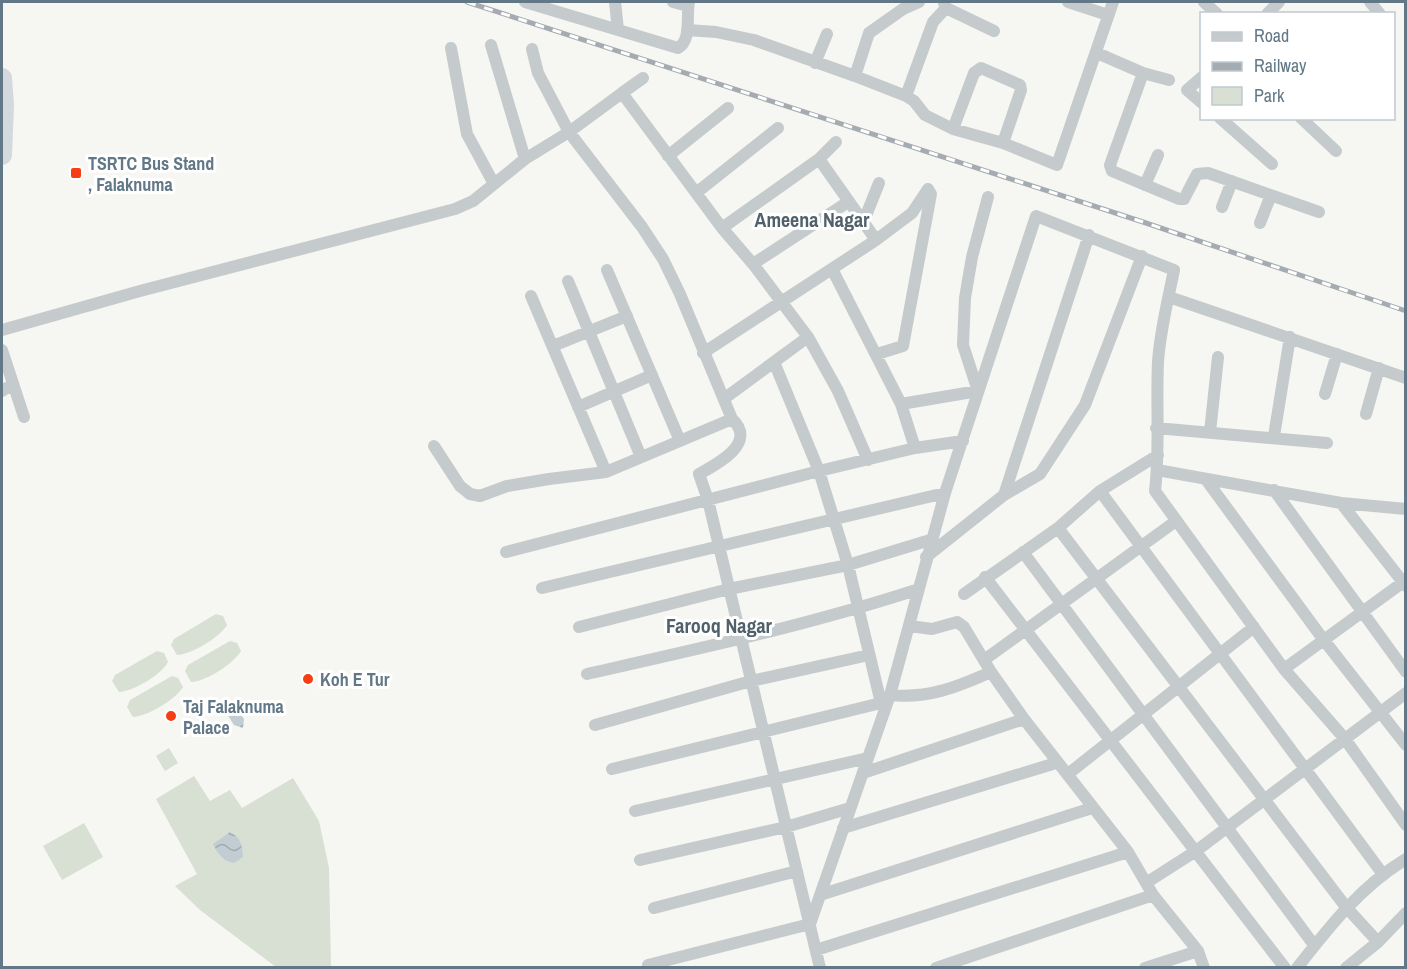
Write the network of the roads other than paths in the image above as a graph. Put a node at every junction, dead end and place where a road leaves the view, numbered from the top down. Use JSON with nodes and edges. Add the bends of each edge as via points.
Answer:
{"nodes":[{"id":1,"x":525,"y":2,"type":"edge"},
{"id":2,"x":615,"y":2,"type":"edge"},
{"id":3,"x":673,"y":2,"type":"edge"},
{"id":4,"x":919,"y":2,"type":"edge"},
{"id":5,"x":1068,"y":2,"type":"edge"},
{"id":6,"x":1113,"y":2,"type":"edge"},
{"id":7,"x":689,"y":4,"type":"edge"},
{"id":8,"x":945,"y":5,"type":"edge"},
{"id":9,"x":1108,"y":15,"type":"junction"},
{"id":10,"x":618,"y":30,"type":"junction"},
{"id":11,"x":687,"y":30,"type":"junction"},
{"id":12,"x":994,"y":31,"type":"dead end"},
{"id":13,"x":827,"y":34,"type":"dead end"},
{"id":14,"x":491,"y":45,"type":"dead end"},
{"id":15,"x":451,"y":48,"type":"dead end"},
{"id":16,"x":532,"y":49,"type":"dead end"},
{"id":17,"x":1097,"y":53,"type":"junction"},
{"id":18,"x":815,"y":63,"type":"junction"},
{"id":19,"x":1143,"y":73,"type":"junction"},
{"id":20,"x":855,"y":76,"type":"junction"},
{"id":21,"x":2,"y":78,"type":"edge"},
{"id":22,"x":643,"y":78,"type":"dead end"},
{"id":23,"x":1200,"y":79,"type":"edge"},
{"id":24,"x":1169,"y":80,"type":"dead end"},
{"id":25,"x":622,"y":93,"type":"junction"},
{"id":26,"x":906,"y":96,"type":"junction"},
{"id":27,"x":1200,"y":101,"type":"edge"},
{"id":28,"x":728,"y":108,"type":"dead end"},
{"id":29,"x":1222,"y":120,"type":"edge"},
{"id":30,"x":1303,"y":120,"type":"edge"},
{"id":31,"x":778,"y":128,"type":"dead end"},
{"id":32,"x":953,"y":129,"type":"junction"},
{"id":33,"x":569,"y":132,"type":"junction"},
{"id":34,"x":836,"y":142,"type":"dead end"},
{"id":35,"x":1003,"y":143,"type":"junction"},
{"id":36,"x":1335,"y":151,"type":"dead end"},
{"id":37,"x":2,"y":155,"type":"edge"},
{"id":38,"x":1158,"y":155,"type":"dead end"},
{"id":39,"x":668,"y":156,"type":"junction"},
{"id":40,"x":525,"y":159,"type":"junction"},
{"id":41,"x":819,"y":159,"type":"junction"},
{"id":42,"x":1272,"y":164,"type":"dead end"},
{"id":43,"x":1232,"y":181,"type":"junction"},
{"id":44,"x":879,"y":183,"type":"dead end"},
{"id":45,"x":494,"y":184,"type":"junction"},
{"id":46,"x":1145,"y":185,"type":"junction"},
{"id":47,"x":696,"y":193,"type":"junction"},
{"id":48,"x":1271,"y":195,"type":"junction"},
{"id":49,"x":987,"y":197,"type":"dead end"},
{"id":50,"x":848,"y":202,"type":"junction"},
{"id":51,"x":1222,"y":207,"type":"dead end"},
{"id":52,"x":1319,"y":212,"type":"dead end"},
{"id":53,"x":863,"y":223,"type":"junction"},
{"id":54,"x":1260,"y":223,"type":"dead end"},
{"id":55,"x":722,"y":228,"type":"junction"},
{"id":56,"x":1089,"y":235,"type":"junction"},
{"id":57,"x":876,"y":240,"type":"junction"},
{"id":58,"x":1142,"y":256,"type":"junction"},
{"id":59,"x":753,"y":264,"type":"junction"},
{"id":60,"x":832,"y":269,"type":"junction"},
{"id":61,"x":607,"y":270,"type":"dead end"},
{"id":62,"x":567,"y":281,"type":"dead end"},
{"id":63,"x":531,"y":296,"type":"dead end"},
{"id":64,"x":1169,"y":297,"type":"junction"},
{"id":65,"x":781,"y":301,"type":"junction"},
{"id":66,"x":627,"y":316,"type":"junction"},
{"id":67,"x":2,"y":330,"type":"edge"},
{"id":68,"x":588,"y":332,"type":"junction"},
{"id":69,"x":808,"y":337,"type":"junction"},
{"id":70,"x":1290,"y":337,"type":"junction"},
{"id":71,"x":553,"y":346,"type":"junction"},
{"id":72,"x":2,"y":350,"type":"edge"},
{"id":73,"x":703,"y":353,"type":"junction"},
{"id":74,"x":877,"y":354,"type":"junction"},
{"id":75,"x":1337,"y":354,"type":"junction"},
{"id":76,"x":1218,"y":357,"type":"dead end"},
{"id":77,"x":774,"y":362,"type":"junction"},
{"id":78,"x":1379,"y":369,"type":"junction"},
{"id":79,"x":651,"y":375,"type":"junction"},
{"id":80,"x":1406,"y":378,"type":"edge"},
{"id":81,"x":13,"y":384,"type":"junction"},
{"id":82,"x":2,"y":390,"type":"edge"},
{"id":83,"x":613,"y":391,"type":"junction"},
{"id":84,"x":978,"y":391,"type":"junction"},
{"id":85,"x":1325,"y":394,"type":"dead end"},
{"id":86,"x":725,"y":398,"type":"junction"},
{"id":87,"x":901,"y":404,"type":"junction"},
{"id":88,"x":578,"y":406,"type":"junction"},
{"id":89,"x":1366,"y":414,"type":"dead end"},
{"id":90,"x":24,"y":417,"type":"dead end"},
{"id":91,"x":732,"y":419,"type":"junction"},
{"id":92,"x":1156,"y":428,"type":"junction"},
{"id":93,"x":1210,"y":432,"type":"junction"},
{"id":94,"x":1274,"y":436,"type":"junction"},
{"id":95,"x":680,"y":441,"type":"junction"},
{"id":96,"x":963,"y":441,"type":"junction"},
{"id":97,"x":1327,"y":443,"type":"dead end"},
{"id":98,"x":434,"y":446,"type":"dead end"},
{"id":99,"x":915,"y":448,"type":"junction"},
{"id":100,"x":1158,"y":455,"type":"junction"},
{"id":101,"x":641,"y":457,"type":"junction"},
{"id":102,"x":868,"y":460,"type":"junction"},
{"id":103,"x":1157,"y":470,"type":"junction"},
{"id":104,"x":819,"y":471,"type":"junction"},
{"id":105,"x":606,"y":472,"type":"junction"},
{"id":106,"x":1207,"y":481,"type":"junction"},
{"id":107,"x":1274,"y":490,"type":"junction"},
{"id":108,"x":1100,"y":491,"type":"junction"},
{"id":109,"x":945,"y":493,"type":"junction"},
{"id":110,"x":1005,"y":495,"type":"junction"},
{"id":111,"x":708,"y":500,"type":"junction"},
{"id":112,"x":1341,"y":503,"type":"junction"},
{"id":113,"x":1406,"y":509,"type":"edge"},
{"id":114,"x":832,"y":518,"type":"junction"},
{"id":115,"x":1176,"y":521,"type":"junction"},
{"id":116,"x":1058,"y":528,"type":"junction"},
{"id":117,"x":930,"y":540,"type":"junction"},
{"id":118,"x":719,"y":545,"type":"junction"},
{"id":119,"x":1140,"y":546,"type":"junction"},
{"id":120,"x":506,"y":552,"type":"dead end"},
{"id":121,"x":1023,"y":552,"type":"junction"},
{"id":122,"x":926,"y":556,"type":"junction"},
{"id":123,"x":848,"y":565,"type":"junction"},
{"id":124,"x":986,"y":577,"type":"junction"},
{"id":125,"x":1096,"y":578,"type":"junction"},
{"id":126,"x":1404,"y":583,"type":"edge"},
{"id":127,"x":542,"y":588,"type":"dead end"},
{"id":128,"x":729,"y":589,"type":"junction"},
{"id":129,"x":916,"y":590,"type":"junction"},
{"id":130,"x":964,"y":594,"type":"dead end"},
{"id":131,"x":1062,"y":605,"type":"junction"},
{"id":132,"x":858,"y":609,"type":"junction"},
{"id":133,"x":1361,"y":612,"type":"junction"},
{"id":134,"x":910,"y":626,"type":"junction"},
{"id":135,"x":579,"y":627,"type":"dead end"},
{"id":136,"x":1254,"y":627,"type":"junction"},
{"id":137,"x":1025,"y":631,"type":"junction"},
{"id":138,"x":741,"y":639,"type":"junction"},
{"id":139,"x":1323,"y":639,"type":"junction"},
{"id":140,"x":1220,"y":654,"type":"junction"},
{"id":141,"x":869,"y":655,"type":"junction"},
{"id":142,"x":984,"y":660,"type":"junction"},
{"id":143,"x":1284,"y":669,"type":"junction"},
{"id":144,"x":991,"y":672,"type":"junction"},
{"id":145,"x":1406,"y":672,"type":"edge"},
{"id":146,"x":587,"y":674,"type":"dead end"},
{"id":147,"x":751,"y":681,"type":"junction"},
{"id":148,"x":1179,"y":687,"type":"junction"},
{"id":149,"x":1406,"y":693,"type":"edge"},
{"id":150,"x":886,"y":702,"type":"junction"},
{"id":151,"x":1381,"y":712,"type":"junction"},
{"id":152,"x":1143,"y":714,"type":"junction"},
{"id":153,"x":1024,"y":719,"type":"junction"},
{"id":154,"x":595,"y":725,"type":"dead end"},
{"id":155,"x":764,"y":734,"type":"junction"},
{"id":156,"x":1345,"y":739,"type":"junction"},
{"id":157,"x":1111,"y":740,"type":"junction"},
{"id":158,"x":1406,"y":745,"type":"edge"},
{"id":159,"x":868,"y":758,"type":"junction"},
{"id":160,"x":1056,"y":763,"type":"junction"},
{"id":161,"x":612,"y":769,"type":"dead end"},
{"id":162,"x":1304,"y":769,"type":"junction"},
{"id":163,"x":863,"y":773,"type":"junction"},
{"id":164,"x":1068,"y":774,"type":"junction"},
{"id":165,"x":775,"y":780,"type":"junction"},
{"id":166,"x":1264,"y":800,"type":"junction"},
{"id":167,"x":850,"y":808,"type":"junction"},
{"id":168,"x":1092,"y":808,"type":"junction"},
{"id":169,"x":635,"y":811,"type":"dead end"},
{"id":170,"x":1406,"y":825,"type":"edge"},
{"id":171,"x":786,"y":827,"type":"junction"},
{"id":172,"x":843,"y":828,"type":"junction"},
{"id":173,"x":1227,"y":828,"type":"junction"},
{"id":174,"x":1196,"y":851,"type":"junction"},
{"id":175,"x":1128,"y":852,"type":"junction"},
{"id":176,"x":1406,"y":859,"type":"edge"},
{"id":177,"x":640,"y":860,"type":"dead end"},
{"id":178,"x":797,"y":871,"type":"junction"},
{"id":179,"x":1382,"y":873,"type":"junction"},
{"id":180,"x":1146,"y":883,"type":"junction"},
{"id":181,"x":820,"y":895,"type":"junction"},
{"id":182,"x":1153,"y":895,"type":"junction"},
{"id":183,"x":1346,"y":907,"type":"junction"},
{"id":184,"x":654,"y":908,"type":"dead end"},
{"id":185,"x":1406,"y":913,"type":"edge"},
{"id":186,"x":810,"y":924,"type":"junction"},
{"id":187,"x":1378,"y":942,"type":"junction"},
{"id":188,"x":1314,"y":945,"type":"junction"},
{"id":189,"x":816,"y":950,"type":"junction"},
{"id":190,"x":1198,"y":951,"type":"junction"},
{"id":191,"x":648,"y":965,"type":"dead end"},
{"id":192,"x":820,"y":968,"type":"edge"},
{"id":193,"x":936,"y":968,"type":"edge"},
{"id":194,"x":1145,"y":968,"type":"edge"},
{"id":195,"x":1204,"y":968,"type":"edge"},
{"id":196,"x":1284,"y":968,"type":"edge"},
{"id":197,"x":1297,"y":968,"type":"edge"},
{"id":198,"x":1346,"y":968,"type":"edge"}],
"edges":[{"from":1,"to":10,"type":"street"},
{"from":2,"to":10,"type":"street"},
{"from":3,"to":7,"type":"street"},
{"from":4,"to":20,"type":"street","via":[[869,33]]},
{"from":5,"to":9,"type":"street"},
{"from":6,"to":9,"type":"street"},
{"from":7,"to":11,"type":"street"},
{"from":8,"to":12,"type":"street"},
{"from":8,"to":26,"type":"street","via":[[933,22]]},
{"from":9,"to":17,"type":"street"},
{"from":10,"to":11,"type":"street","via":[[678,48],[684,43]]},
{"from":11,"to":18,"type":"street","via":[[754,40]]},
{"from":13,"to":18,"type":"street"},
{"from":14,"to":40,"type":"street"},
{"from":15,"to":45,"type":"street","via":[[467,134]]},
{"from":16,"to":33,"type":"street","via":[[538,73]]},
{"from":17,"to":19,"type":"street"},
{"from":17,"to":35,"type":"street","via":[[1057,165]]},
{"from":18,"to":20,"type":"street"},
{"from":19,"to":24,"type":"street"},
{"from":19,"to":46,"type":"street","via":[[1110,169]]},
{"from":20,"to":26,"type":"street"},
{"from":21,"to":37,"type":"highway"},
{"from":22,"to":25,"type":"street"},
{"from":23,"to":27,"type":"street","via":[[1187,90]]},
{"from":25,"to":33,"type":"street"},
{"from":25,"to":39,"type":"street"},
{"from":26,"to":32,"type":"street","via":[[925,115]]},
{"from":28,"to":39,"type":"street"},
{"from":29,"to":42,"type":"street"},
{"from":30,"to":36,"type":"street"},
{"from":31,"to":47,"type":"street"},
{"from":32,"to":35,"type":"street"},
{"from":32,"to":35,"type":"street","via":[[974,73],[981,68],[1020,84]]},
{"from":33,"to":40,"type":"street"},
{"from":33,"to":73,"type":"street","via":[[663,260]]},
{"from":34,"to":41,"type":"street"},
{"from":38,"to":46,"type":"street"},
{"from":39,"to":47,"type":"street"},
{"from":40,"to":45,"type":"street"},
{"from":41,"to":50,"type":"street"},
{"from":41,"to":55,"type":"street"},
{"from":43,"to":46,"type":"street","via":[[1202,172],[1185,199]]},
{"from":43,"to":48,"type":"street"},
{"from":43,"to":51,"type":"street"},
{"from":44,"to":53,"type":"street"},
{"from":45,"to":67,"type":"street","via":[[455,209]]},
{"from":47,"to":55,"type":"street"},
{"from":48,"to":52,"type":"street"},
{"from":48,"to":54,"type":"street"},
{"from":49,"to":84,"type":"street","via":[[965,298],[963,345]]},
{"from":50,"to":53,"type":"street"},
{"from":50,"to":59,"type":"street"},
{"from":53,"to":57,"type":"street"},
{"from":55,"to":59,"type":"street"},
{"from":56,"to":58,"type":"street"},
{"from":56,"to":84,"type":"street","via":[[1036,216]]},
{"from":56,"to":110,"type":"street"},
{"from":57,"to":60,"type":"street"},
{"from":57,"to":74,"type":"street","via":[[912,213],[925,191],[930,190],[903,346]]},
{"from":58,"to":64,"type":"street","via":[[1174,270]]},
{"from":58,"to":110,"type":"street","via":[[1084,405],[1040,474]]},
{"from":59,"to":65,"type":"street"},
{"from":60,"to":65,"type":"street"},
{"from":60,"to":74,"type":"street"},
{"from":61,"to":66,"type":"street"},
{"from":62,"to":68,"type":"street"},
{"from":63,"to":71,"type":"street"},
{"from":64,"to":70,"type":"street"},
{"from":64,"to":92,"type":"street","via":[[1158,359]]},
{"from":65,"to":69,"type":"street"},
{"from":65,"to":73,"type":"street"},
{"from":66,"to":68,"type":"street"},
{"from":66,"to":79,"type":"street"},
{"from":68,"to":71,"type":"street"},
{"from":68,"to":83,"type":"street"},
{"from":69,"to":77,"type":"street"},
{"from":69,"to":102,"type":"street","via":[[838,391]]},
{"from":70,"to":75,"type":"street"},
{"from":70,"to":94,"type":"street"},
{"from":71,"to":88,"type":"street"},
{"from":72,"to":81,"type":"street"},
{"from":73,"to":86,"type":"street"},
{"from":74,"to":87,"type":"street"},
{"from":75,"to":78,"type":"street"},
{"from":75,"to":85,"type":"street"},
{"from":76,"to":93,"type":"street"},
{"from":77,"to":86,"type":"street"},
{"from":77,"to":104,"type":"street"},
{"from":78,"to":80,"type":"street"},
{"from":78,"to":89,"type":"street"},
{"from":79,"to":83,"type":"street"},
{"from":79,"to":95,"type":"street"},
{"from":81,"to":82,"type":"street"},
{"from":81,"to":90,"type":"street"},
{"from":83,"to":88,"type":"street"},
{"from":83,"to":101,"type":"street"},
{"from":84,"to":87,"type":"street"},
{"from":84,"to":96,"type":"street"},
{"from":86,"to":91,"type":"street"},
{"from":87,"to":99,"type":"street"},
{"from":88,"to":105,"type":"street"},
{"from":91,"to":95,"type":"street"},
{"from":91,"to":111,"type":"street","via":[[739,425],[738,445],[729,457],[699,474]]},
{"from":92,"to":93,"type":"street"},
{"from":92,"to":100,"type":"street"},
{"from":93,"to":94,"type":"street"},
{"from":94,"to":97,"type":"street"},
{"from":95,"to":101,"type":"street"},
{"from":96,"to":99,"type":"street"},
{"from":96,"to":109,"type":"street"},
{"from":98,"to":105,"type":"street","via":[[460,486],[470,494],[549,478]]},
{"from":99,"to":102,"type":"street"},
{"from":100,"to":103,"type":"street"},
{"from":100,"to":108,"type":"street"},
{"from":101,"to":105,"type":"street"},
{"from":102,"to":104,"type":"street"},
{"from":103,"to":106,"type":"street"},
{"from":103,"to":115,"type":"street","via":[[1155,491]]},
{"from":104,"to":111,"type":"street"},
{"from":104,"to":114,"type":"street"},
{"from":106,"to":107,"type":"street"},
{"from":106,"to":139,"type":"street"},
{"from":107,"to":112,"type":"street"},
{"from":107,"to":133,"type":"street"},
{"from":108,"to":116,"type":"street"},
{"from":108,"to":119,"type":"street"},
{"from":109,"to":114,"type":"street"},
{"from":109,"to":117,"type":"street"},
{"from":110,"to":122,"type":"street"},
{"from":111,"to":118,"type":"street"},
{"from":111,"to":120,"type":"street"},
{"from":112,"to":113,"type":"street"},
{"from":112,"to":126,"type":"street"},
{"from":114,"to":118,"type":"street"},
{"from":114,"to":123,"type":"street"},
{"from":115,"to":119,"type":"street"},
{"from":115,"to":136,"type":"street"},
{"from":116,"to":121,"type":"street"},
{"from":116,"to":125,"type":"street"},
{"from":117,"to":122,"type":"street"},
{"from":117,"to":123,"type":"street"},
{"from":118,"to":127,"type":"street"},
{"from":118,"to":128,"type":"street"},
{"from":119,"to":125,"type":"street"},
{"from":119,"to":140,"type":"street"},
{"from":121,"to":124,"type":"street"},
{"from":121,"to":131,"type":"street"},
{"from":122,"to":129,"type":"street"},
{"from":123,"to":128,"type":"street"},
{"from":123,"to":132,"type":"street"},
{"from":124,"to":130,"type":"street"},
{"from":124,"to":137,"type":"street"},
{"from":125,"to":131,"type":"street"},
{"from":125,"to":148,"type":"street"},
{"from":126,"to":133,"type":"street"},
{"from":128,"to":135,"type":"street"},
{"from":128,"to":138,"type":"street"},
{"from":129,"to":132,"type":"street"},
{"from":129,"to":134,"type":"street"},
{"from":131,"to":137,"type":"street"},
{"from":131,"to":152,"type":"street"},
{"from":132,"to":138,"type":"street"},
{"from":132,"to":141,"type":"street"},
{"from":133,"to":139,"type":"street"},
{"from":133,"to":145,"type":"street"},
{"from":134,"to":142,"type":"street","via":[[932,629],[961,623]]},
{"from":134,"to":150,"type":"street"},
{"from":136,"to":140,"type":"street"},
{"from":136,"to":143,"type":"street"},
{"from":137,"to":142,"type":"street"},
{"from":137,"to":157,"type":"street"},
{"from":138,"to":146,"type":"street"},
{"from":138,"to":147,"type":"street"},
{"from":139,"to":143,"type":"street"},
{"from":139,"to":151,"type":"street"},
{"from":140,"to":148,"type":"street"},
{"from":140,"to":162,"type":"street"},
{"from":141,"to":147,"type":"street"},
{"from":141,"to":150,"type":"street"},
{"from":142,"to":144,"type":"street"},
{"from":143,"to":156,"type":"street"},
{"from":144,"to":150,"type":"street","via":[[949,690]]},
{"from":144,"to":153,"type":"street"},
{"from":147,"to":154,"type":"street"},
{"from":147,"to":155,"type":"street"},
{"from":148,"to":152,"type":"street"},
{"from":148,"to":166,"type":"street"},
{"from":149,"to":151,"type":"street"},
{"from":150,"to":155,"type":"street"},
{"from":150,"to":159,"type":"street"},
{"from":151,"to":156,"type":"street"},
{"from":151,"to":158,"type":"street"},
{"from":152,"to":157,"type":"street"},
{"from":152,"to":173,"type":"street"},
{"from":153,"to":160,"type":"street"},
{"from":153,"to":163,"type":"street"},
{"from":155,"to":161,"type":"street"},
{"from":155,"to":165,"type":"street"},
{"from":156,"to":162,"type":"street"},
{"from":156,"to":170,"type":"street"},
{"from":157,"to":164,"type":"street"},
{"from":157,"to":174,"type":"street"},
{"from":159,"to":163,"type":"street"},
{"from":159,"to":165,"type":"street"},
{"from":160,"to":164,"type":"street"},
{"from":160,"to":172,"type":"street"},
{"from":162,"to":166,"type":"street"},
{"from":162,"to":179,"type":"street"},
{"from":163,"to":167,"type":"street"},
{"from":164,"to":168,"type":"street"},
{"from":165,"to":169,"type":"street"},
{"from":165,"to":171,"type":"street"},
{"from":166,"to":173,"type":"street"},
{"from":166,"to":183,"type":"street"},
{"from":167,"to":171,"type":"street"},
{"from":167,"to":172,"type":"street"},
{"from":168,"to":175,"type":"street"},
{"from":168,"to":181,"type":"street"},
{"from":171,"to":177,"type":"street"},
{"from":171,"to":178,"type":"street"},
{"from":172,"to":181,"type":"street"},
{"from":173,"to":174,"type":"street"},
{"from":173,"to":188,"type":"street"},
{"from":174,"to":180,"type":"street"},
{"from":174,"to":196,"type":"street"},
{"from":175,"to":180,"type":"street"},
{"from":175,"to":189,"type":"street"},
{"from":176,"to":179,"type":"street"},
{"from":178,"to":184,"type":"street"},
{"from":178,"to":186,"type":"street"},
{"from":179,"to":183,"type":"street"},
{"from":180,"to":182,"type":"street"},
{"from":181,"to":186,"type":"street"},
{"from":182,"to":190,"type":"street"},
{"from":182,"to":193,"type":"street"},
{"from":183,"to":187,"type":"street"},
{"from":183,"to":188,"type":"street"},
{"from":185,"to":187,"type":"street"},
{"from":186,"to":189,"type":"street"},
{"from":186,"to":191,"type":"street"},
{"from":187,"to":198,"type":"street"},
{"from":188,"to":197,"type":"street"},
{"from":189,"to":192,"type":"street"},
{"from":190,"to":194,"type":"street"},
{"from":190,"to":195,"type":"street"}]}
